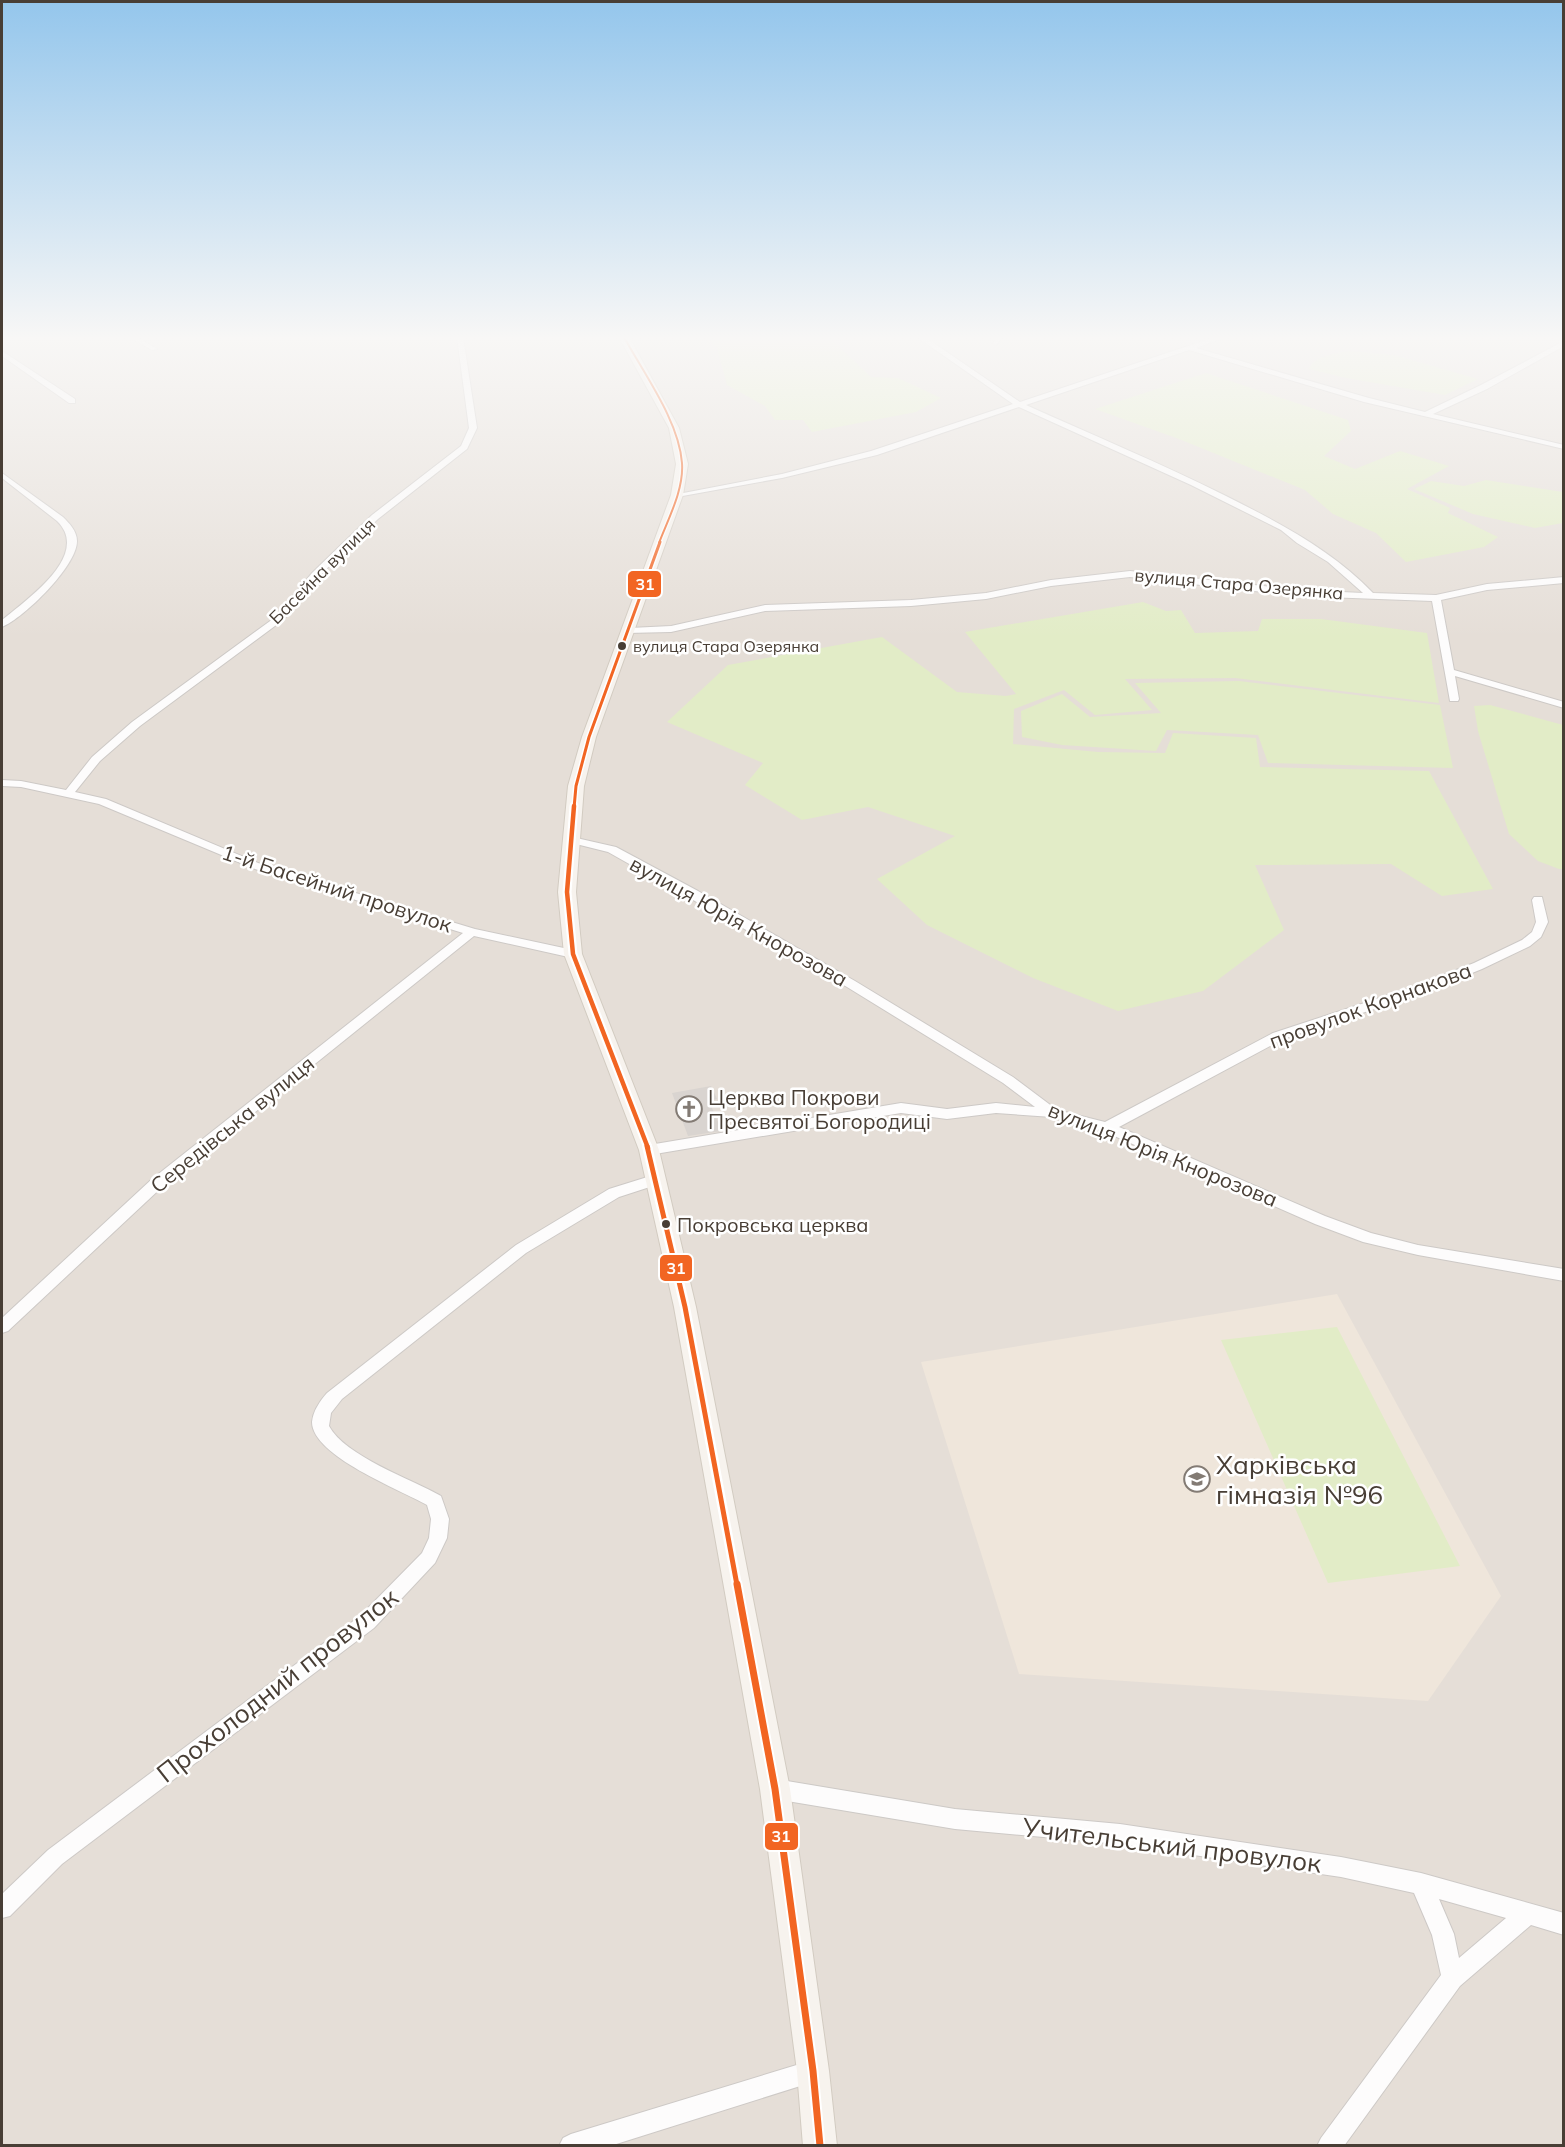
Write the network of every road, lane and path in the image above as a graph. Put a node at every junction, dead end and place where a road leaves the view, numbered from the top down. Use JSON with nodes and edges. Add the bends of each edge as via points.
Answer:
{"nodes":[{"id":1,"x":469,"y":437,"type":"edge"},
{"id":2,"x":676,"y":437,"type":"edge"},
{"id":3,"x":920,"y":437,"type":"edge"},
{"id":4,"x":1091,"y":437,"type":"edge"},
{"id":5,"x":1520,"y":437,"type":"edge"},
{"id":6,"x":1563,"y":447,"type":"edge"},
{"id":7,"x":2,"y":475,"type":"edge"},
{"id":8,"x":677,"y":495,"type":"junction"},
{"id":9,"x":1563,"y":580,"type":"edge"},
{"id":10,"x":1369,"y":594,"type":"junction"},
{"id":11,"x":1436,"y":598,"type":"junction"},
{"id":12,"x":2,"y":624,"type":"edge"},
{"id":13,"x":630,"y":631,"type":"junction"},
{"id":14,"x":1451,"y":672,"type":"junction"},
{"id":15,"x":1454,"y":699,"type":"dead end"},
{"id":16,"x":1563,"y":705,"type":"edge"},
{"id":17,"x":2,"y":783,"type":"edge"},
{"id":18,"x":69,"y":794,"type":"junction"},
{"id":19,"x":572,"y":840,"type":"junction"},
{"id":20,"x":1539,"y":900,"type":"dead end"},
{"id":21,"x":472,"y":932,"type":"junction"},
{"id":22,"x":573,"y":954,"type":"junction"},
{"id":23,"x":1052,"y":1113,"type":"junction"},
{"id":24,"x":1107,"y":1127,"type":"junction"},
{"id":25,"x":649,"y":1150,"type":"junction"},
{"id":26,"x":657,"y":1179,"type":"junction"},
{"id":27,"x":1563,"y":1275,"type":"edge"},
{"id":28,"x":2,"y":1327,"type":"edge"},
{"id":29,"x":775,"y":1789,"type":"junction"},
{"id":30,"x":1421,"y":1884,"type":"junction"},
{"id":31,"x":2,"y":1908,"type":"edge"},
{"id":32,"x":1528,"y":1914,"type":"junction"},
{"id":33,"x":1563,"y":1924,"type":"edge"},
{"id":34,"x":1452,"y":1977,"type":"junction"},
{"id":35,"x":813,"y":2071,"type":"junction"},
{"id":36,"x":571,"y":2145,"type":"edge"},
{"id":37,"x":820,"y":2145,"type":"edge"},
{"id":38,"x":1329,"y":2145,"type":"edge"}],
"edges":[{"from":1,"to":18,"type":"street","name":"Басейна вулиця","via":[[464,447],[375,517],[315,575],[280,618],[136,724],[96,759]]},
{"from":2,"to":8,"type":"main road","via":[[682,464]]},
{"from":3,"to":8,"type":"street","via":[[782,477]]},
{"from":4,"to":10,"type":"street","via":[[1284,528]]},
{"from":5,"to":6,"type":"street"},
{"from":7,"to":12,"type":"street","via":[[68,528],[73,541],[70,559],[39,594]]},
{"from":8,"to":13,"type":"main road"},
{"from":9,"to":11,"type":"street","name":"вулиця Стара Озерянка","via":[[1487,587]]},
{"from":10,"to":11,"type":"street","name":"вулиця Стара Озерянка"},
{"from":10,"to":13,"type":"street","name":"вулиця Стара Озерянка","via":[[1299,593],[1130,574],[911,603],[765,608],[671,629]]},
{"from":11,"to":14,"type":"street"},
{"from":13,"to":19,"type":"main road","via":[[589,737],[576,786]]},
{"from":14,"to":15,"type":"street"},
{"from":14,"to":16,"type":"street"},
{"from":17,"to":18,"type":"street","name":"1-й Басейний провулок"},
{"from":18,"to":21,"type":"street","name":"1-й Басейний провулок","via":[[102,801],[260,867]]},
{"from":19,"to":22,"type":"main road","via":[[567,892]]},
{"from":19,"to":23,"type":"street","name":"вулиця Юрія Кнорозова","via":[[612,849],[694,894],[871,996],[1008,1080]]},
{"from":20,"to":24,"type":"street","name":"провулок Корнакова","via":[[1542,922],[1537,934],[1526,943],[1415,991],[1278,1036]]},
{"from":21,"to":22,"type":"street","name":"1-й Басейний провулок"},
{"from":21,"to":28,"type":"street","name":"Середівська вулиця","via":[[157,1184]]},
{"from":22,"to":25,"type":"main road"},
{"from":23,"to":24,"type":"street","name":"вулиця Юрія Кнорозова"},
{"from":23,"to":25,"type":"street","via":[[996,1108],[947,1114],[901,1108]]},
{"from":24,"to":27,"type":"street","name":"вулиця Юрія Кнорозова","via":[[1368,1238]]},
{"from":25,"to":26,"type":"main road"},
{"from":26,"to":29,"type":"main road","via":[[710,1432]]},
{"from":26,"to":31,"type":"street","name":"Прохолодний провулок","via":[[614,1193],[521,1249],[327,1404],[321,1426],[325,1436],[347,1455],[435,1502],[440,1519],[438,1538],[429,1558],[367,1622],[55,1857]]},
{"from":29,"to":30,"type":"street","name":"Учительський провулок","via":[[955,1819],[1120,1834],[1341,1867]]},
{"from":29,"to":35,"type":"main road"},
{"from":30,"to":32,"type":"street","name":"Учительський провулок"},
{"from":30,"to":34,"type":"street","via":[[1443,1934]]},
{"from":32,"to":33,"type":"street","name":"Учительський провулок"},
{"from":32,"to":34,"type":"street"},
{"from":34,"to":38,"type":"street"},
{"from":35,"to":36,"type":"street"},
{"from":35,"to":37,"type":"main road"}]}
